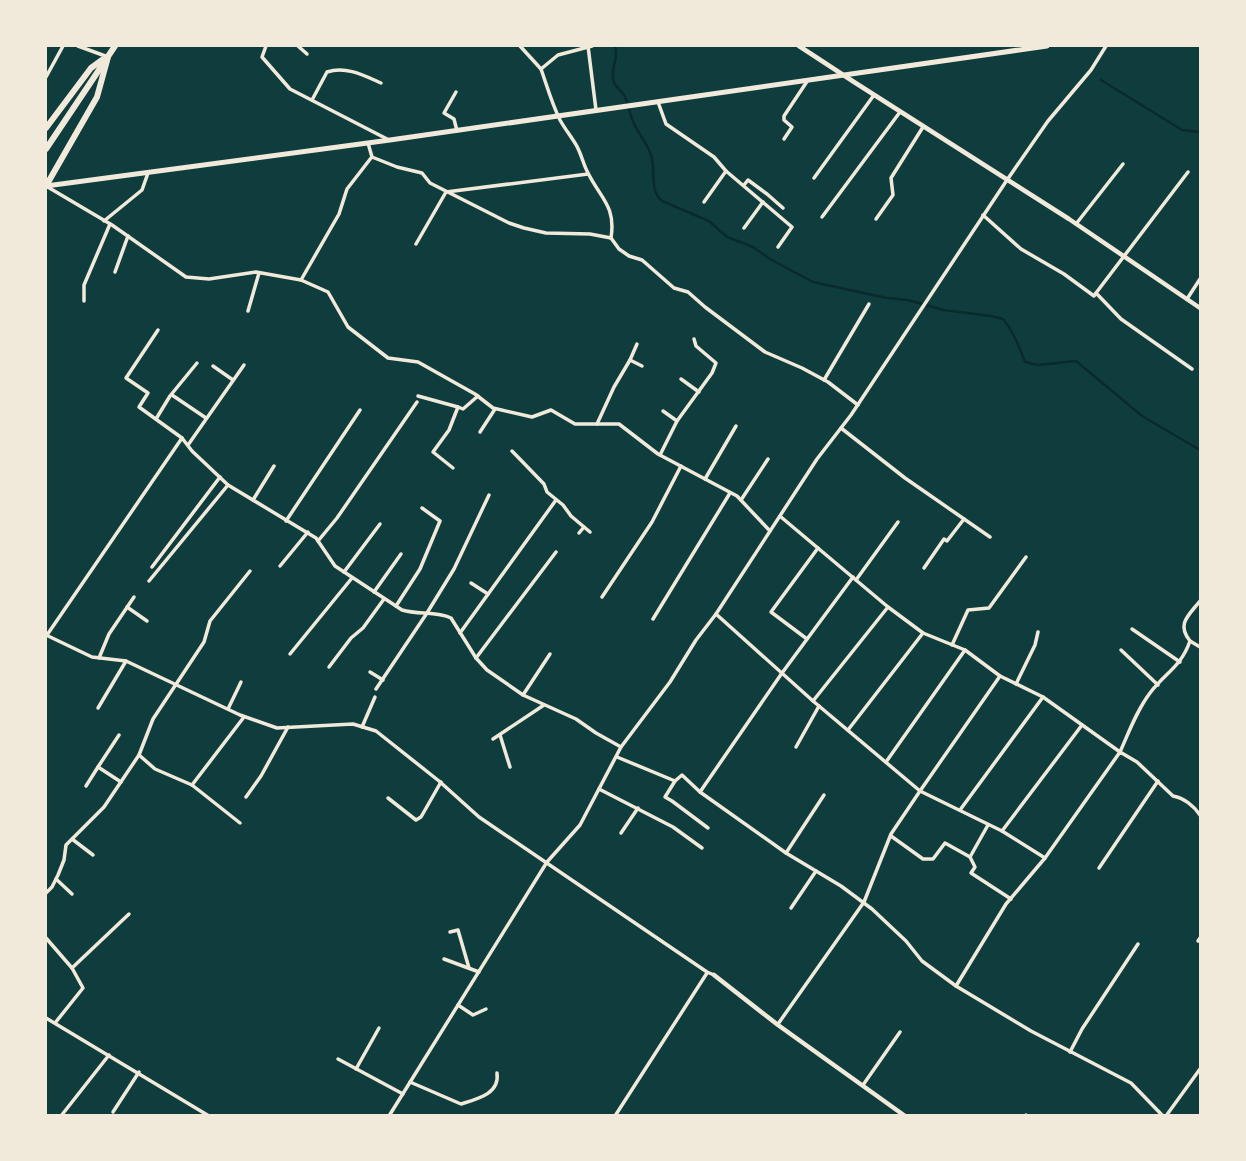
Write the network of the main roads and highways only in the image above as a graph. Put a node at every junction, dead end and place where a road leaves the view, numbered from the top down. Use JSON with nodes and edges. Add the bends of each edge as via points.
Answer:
{"nodes":[{"id":1,"x":115,"y":46,"type":"edge"},
{"id":2,"x":1047,"y":46,"type":"edge"},
{"id":3,"x":108,"y":57,"type":"junction"},
{"id":4,"x":46,"y":128,"type":"edge"},
{"id":5,"x":46,"y":149,"type":"edge"},
{"id":6,"x":46,"y":186,"type":"edge"}],
"edges":[{"from":1,"to":3,"type":"highway"},
{"from":2,"to":6,"type":"main road"},
{"from":3,"to":4,"type":"highway","via":[[91,68]]},
{"from":3,"to":5,"type":"highway"},
{"from":3,"to":6,"type":"highway","via":[[97,97]]}]}
